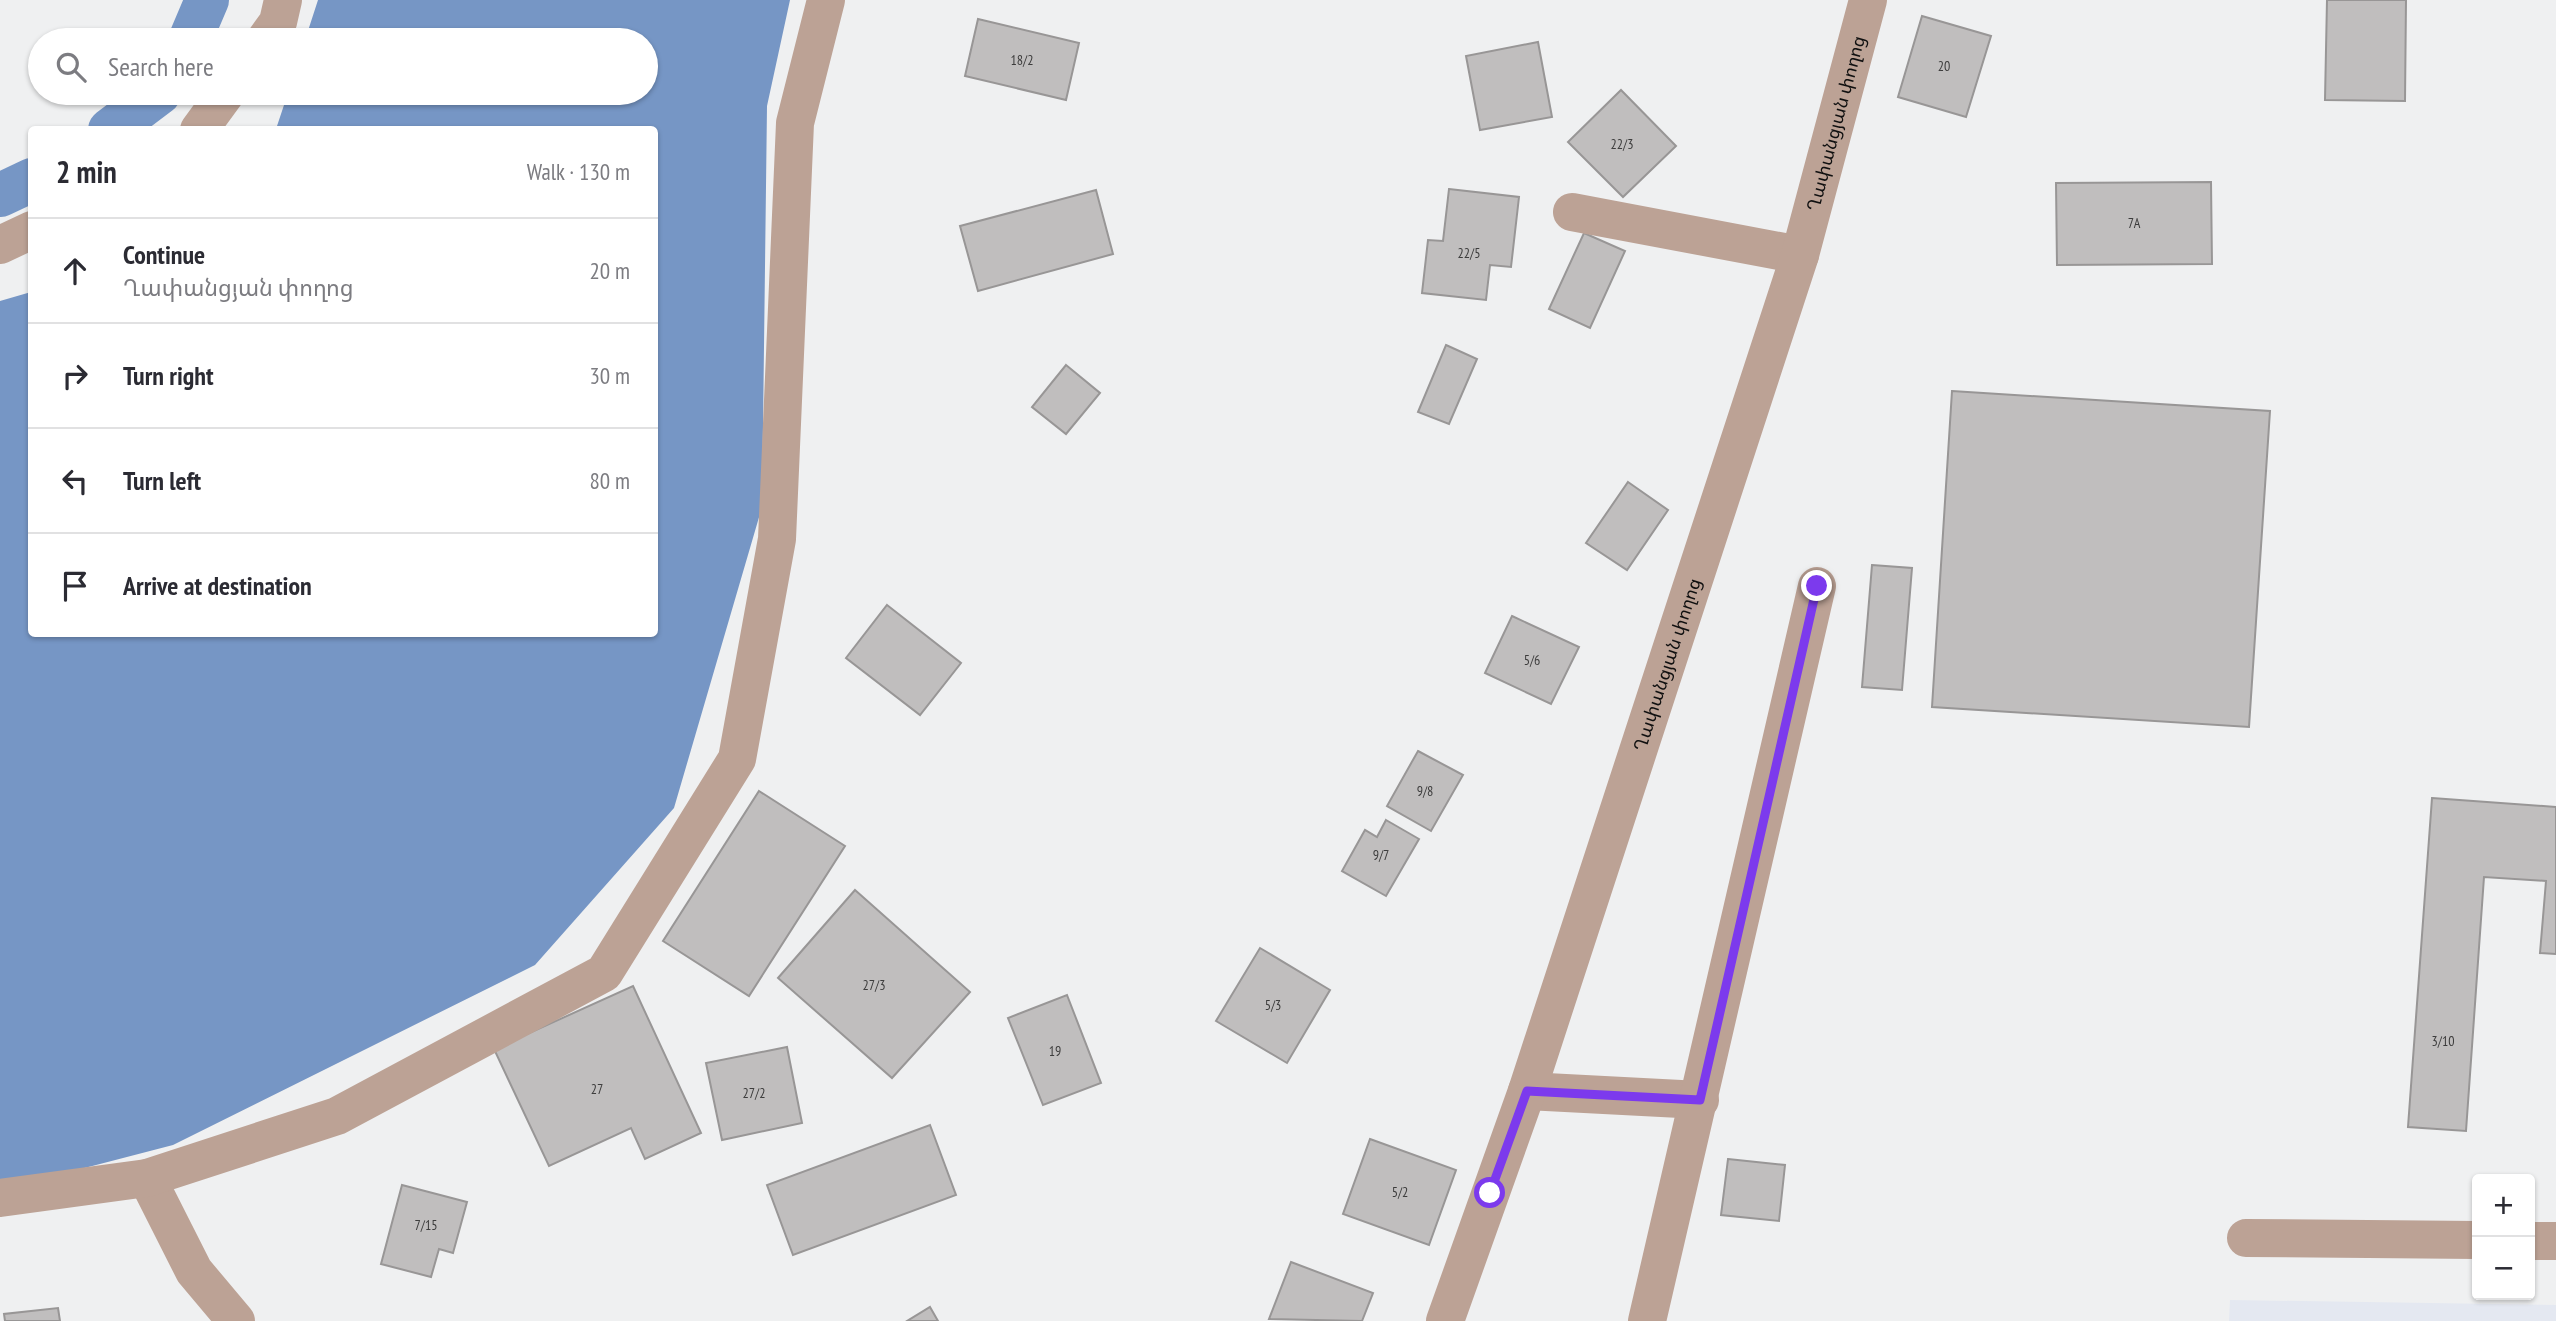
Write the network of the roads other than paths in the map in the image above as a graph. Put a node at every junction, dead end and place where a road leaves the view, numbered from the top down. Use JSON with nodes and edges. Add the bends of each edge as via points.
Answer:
{"nodes":[{"id":1,"x":283,"y":0,"type":"edge"},
{"id":2,"x":826,"y":0,"type":"edge"},
{"id":3,"x":1868,"y":0,"type":"edge"},
{"id":4,"x":274,"y":28,"type":"edge"},
{"id":5,"x":217,"y":105,"type":"edge"},
{"id":6,"x":202,"y":126,"type":"edge"},
{"id":7,"x":1572,"y":212,"type":"dead end"},
{"id":8,"x":28,"y":232,"type":"edge"},
{"id":9,"x":0,"y":245,"type":"edge"},
{"id":10,"x":1800,"y":255,"type":"junction"},
{"id":11,"x":1817,"y":586,"type":"dead end"},
{"id":12,"x":1527,"y":1091,"type":"junction"},
{"id":13,"x":1700,"y":1100,"type":"junction"},
{"id":14,"x":147,"y":1178,"type":"junction"},
{"id":15,"x":0,"y":1198,"type":"edge"},
{"id":16,"x":2246,"y":1238,"type":"dead end"},
{"id":17,"x":2472,"y":1240,"type":"edge"},
{"id":18,"x":2535,"y":1241,"type":"edge"},
{"id":19,"x":2556,"y":1241,"type":"edge"},
{"id":20,"x":236,"y":1321,"type":"edge"},
{"id":21,"x":1445,"y":1321,"type":"edge"},
{"id":22,"x":1647,"y":1321,"type":"edge"}],
"edges":[{"from":1,"to":4,"type":"street"},
{"from":2,"to":14,"type":"street","via":[[795,123],[777,539],[737,759],[604,973],[337,1116]]},
{"from":3,"to":10,"type":"street","name":"Ղափանցյան փողոց"},
{"from":5,"to":6,"type":"street"},
{"from":7,"to":10,"type":"street"},
{"from":8,"to":9,"type":"street"},
{"from":10,"to":12,"type":"street","name":"Ղափանցյան փողոց"},
{"from":11,"to":13,"type":"street"},
{"from":12,"to":13,"type":"street"},
{"from":12,"to":21,"type":"street","name":"Ղափանցյան փողոց"},
{"from":13,"to":22,"type":"street"},
{"from":14,"to":15,"type":"street"},
{"from":14,"to":20,"type":"street","via":[[194,1271]]},
{"from":16,"to":17,"type":"street"},
{"from":18,"to":19,"type":"street"}]}
